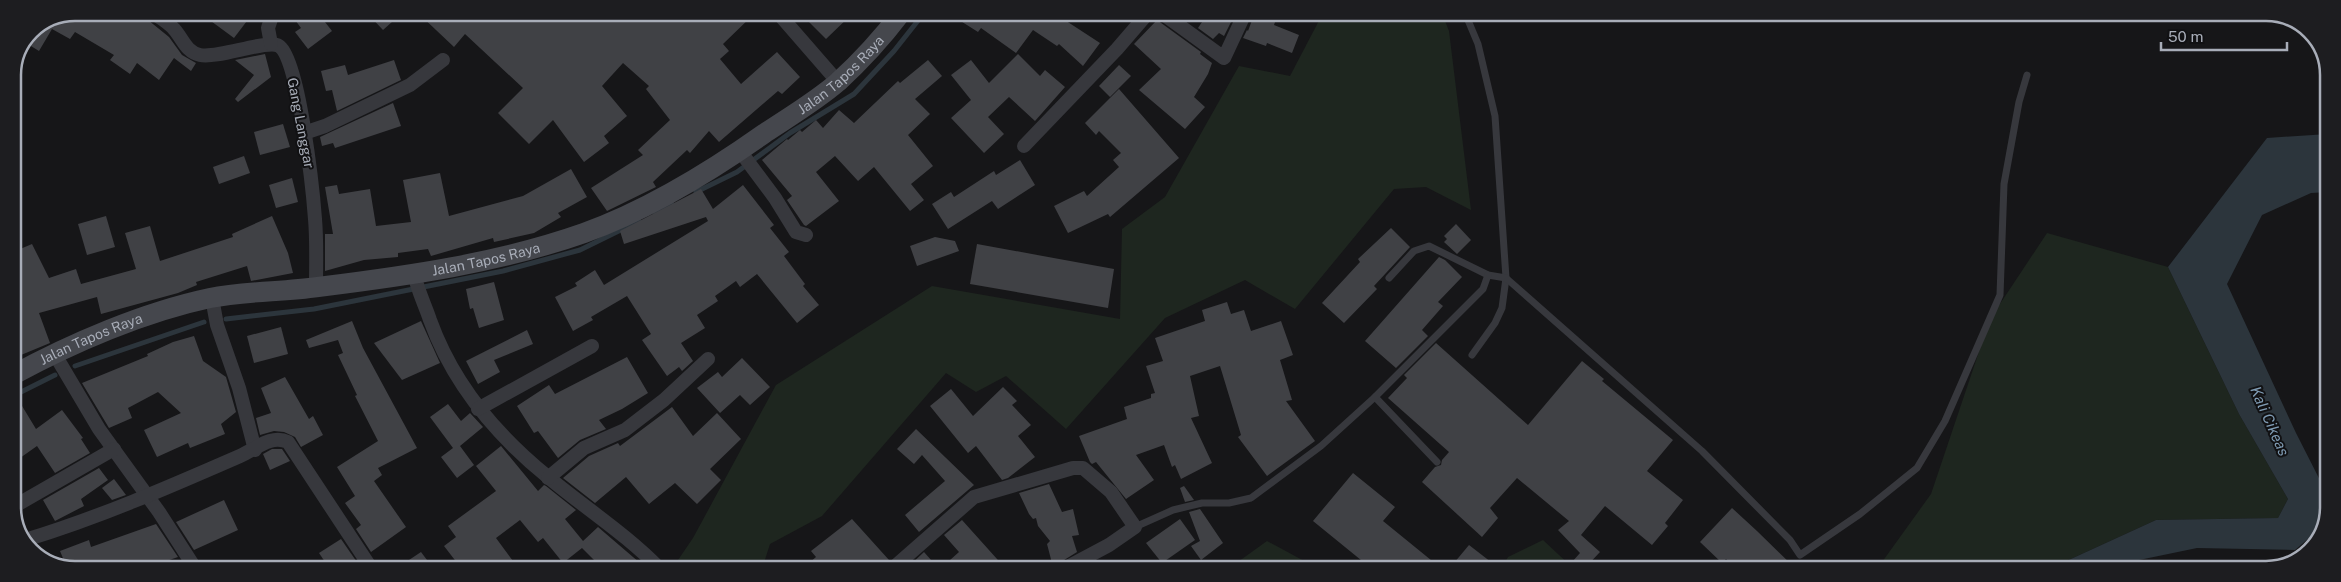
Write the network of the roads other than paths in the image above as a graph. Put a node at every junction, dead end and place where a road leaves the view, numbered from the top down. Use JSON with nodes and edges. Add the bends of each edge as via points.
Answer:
{"nodes":[{"id":1,"x":165,"y":21,"type":"edge"},
{"id":2,"x":271,"y":21,"type":"edge"},
{"id":3,"x":785,"y":21,"type":"edge"},
{"id":4,"x":895,"y":21,"type":"edge"},
{"id":5,"x":1141,"y":21,"type":"edge"},
{"id":6,"x":1173,"y":21,"type":"edge"},
{"id":7,"x":1241,"y":21,"type":"edge"},
{"id":8,"x":1468,"y":21,"type":"edge"},
{"id":9,"x":271,"y":44,"type":"junction"},
{"id":10,"x":443,"y":60,"type":"dead end"},
{"id":11,"x":2027,"y":76,"type":"dead end"},
{"id":12,"x":838,"y":82,"type":"junction"},
{"id":13,"x":304,"y":133,"type":"junction"},
{"id":14,"x":1024,"y":146,"type":"dead end"},
{"id":15,"x":747,"y":159,"type":"junction"},
{"id":16,"x":806,"y":235,"type":"dead end"},
{"id":17,"x":414,"y":275,"type":"junction"},
{"id":18,"x":1488,"y":275,"type":"junction"},
{"id":19,"x":1388,"y":278,"type":"dead end"},
{"id":20,"x":1506,"y":278,"type":"junction"},
{"id":21,"x":316,"y":287,"type":"junction"},
{"id":22,"x":212,"y":298,"type":"junction"},
{"id":23,"x":592,"y":346,"type":"dead end"},
{"id":24,"x":54,"y":353,"type":"junction"},
{"id":25,"x":1472,"y":355,"type":"dead end"},
{"id":26,"x":708,"y":359,"type":"dead end"},
{"id":27,"x":21,"y":370,"type":"edge"},
{"id":28,"x":1375,"y":397,"type":"junction"},
{"id":29,"x":478,"y":409,"type":"junction"},
{"id":30,"x":114,"y":449,"type":"junction"},
{"id":31,"x":255,"y":450,"type":"junction"},
{"id":32,"x":1437,"y":462,"type":"dead end"},
{"id":33,"x":548,"y":478,"type":"junction"},
{"id":34,"x":148,"y":496,"type":"junction"},
{"id":35,"x":21,"y":502,"type":"edge"},
{"id":36,"x":1134,"y":527,"type":"junction"},
{"id":37,"x":31,"y":538,"type":"edge"},
{"id":38,"x":190,"y":561,"type":"edge"},
{"id":39,"x":366,"y":561,"type":"edge"},
{"id":40,"x":652,"y":561,"type":"edge"},
{"id":41,"x":901,"y":561,"type":"edge"},
{"id":42,"x":1078,"y":561,"type":"edge"}],
"edges":[{"from":1,"to":9,"type":"street","via":[[175,29],[186,47],[200,55]]},
{"from":2,"to":9,"type":"street","via":[[268,28]]},
{"from":3,"to":12,"type":"street"},
{"from":4,"to":12,"type":"main road","name":"Jalan Tapos Raya"},
{"from":5,"to":14,"type":"street"},
{"from":6,"to":7,"type":"street","via":[[1224,58]]},
{"from":8,"to":20,"type":"lane","via":[[1478,44],[1495,116]]},
{"from":9,"to":13,"type":"street","name":"Gang Langgar","via":[[285,52],[297,88]]},
{"from":10,"to":13,"type":"street","via":[[410,86]]},
{"from":11,"to":20,"type":"lane","via":[[2018,102],[2004,184],[2000,295],[1945,421],[1917,468],[1860,514],[1800,555],[1790,540],[1702,451]]},
{"from":12,"to":15,"type":"main road","name":"Jalan Tapos Raya"},
{"from":13,"to":21,"type":"street","name":"Gang Langgar","via":[[315,220]]},
{"from":15,"to":16,"type":"street","via":[[796,232]]},
{"from":15,"to":17,"type":"main road","name":"Jalan Tapos Raya","via":[[585,233]]},
{"from":17,"to":21,"type":"main road","name":"Jalan Tapos Raya"},
{"from":17,"to":29,"type":"street","via":[[436,335],[458,381]]},
{"from":18,"to":19,"type":"lane","via":[[1429,246],[1414,251]]},
{"from":18,"to":20,"type":"lane"},
{"from":18,"to":28,"type":"lane","via":[[1483,289]]},
{"from":20,"to":25,"type":"lane","via":[[1499,316]]},
{"from":21,"to":22,"type":"main road","name":"Jalan Tapos Raya"},
{"from":22,"to":24,"type":"main road","name":"Jalan Tapos Raya","via":[[177,307]]},
{"from":22,"to":31,"type":"street","via":[[217,325]]},
{"from":23,"to":29,"type":"street"},
{"from":24,"to":27,"type":"main road","name":"Jalan Tapos Raya"},
{"from":24,"to":30,"type":"street"},
{"from":26,"to":33,"type":"street","via":[[664,400],[625,430],[584,448]]},
{"from":28,"to":32,"type":"lane"},
{"from":28,"to":36,"type":"lane","via":[[1321,446],[1251,498],[1229,503],[1202,503],[1173,510]]},
{"from":29,"to":33,"type":"street"},
{"from":30,"to":34,"type":"street"},
{"from":30,"to":35,"type":"street"},
{"from":31,"to":34,"type":"street"},
{"from":31,"to":39,"type":"street","via":[[272,439],[288,442]]},
{"from":33,"to":40,"type":"street"},
{"from":34,"to":37,"type":"street"},
{"from":34,"to":38,"type":"street"},
{"from":36,"to":41,"type":"street","via":[[1111,492],[1088,471],[1073,468],[974,497]]},
{"from":36,"to":42,"type":"street"}]}
